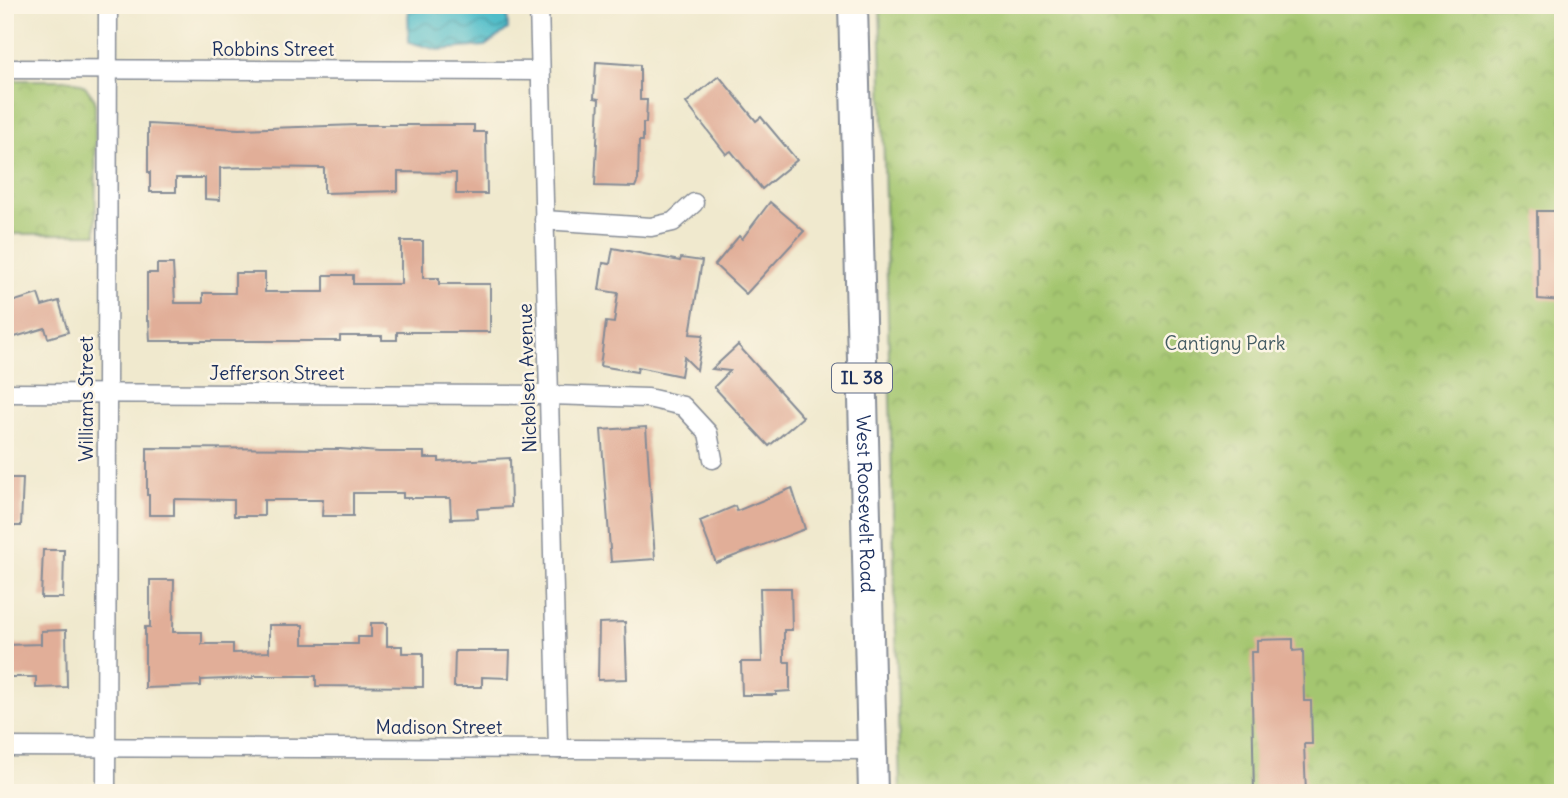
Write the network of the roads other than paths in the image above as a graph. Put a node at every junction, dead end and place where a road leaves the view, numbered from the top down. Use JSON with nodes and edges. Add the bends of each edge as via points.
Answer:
{"nodes":[{"id":1,"x":108,"y":5,"type":"edge"},
{"id":2,"x":539,"y":5,"type":"edge"},
{"id":3,"x":853,"y":5,"type":"edge"},
{"id":4,"x":5,"y":69,"type":"edge"},
{"id":5,"x":108,"y":69,"type":"junction"},
{"id":6,"x":540,"y":71,"type":"junction"},
{"id":7,"x":694,"y":203,"type":"dead end"},
{"id":8,"x":544,"y":220,"type":"junction"},
{"id":9,"x":5,"y":393,"type":"edge"},
{"id":10,"x":107,"y":393,"type":"junction"},
{"id":11,"x":549,"y":395,"type":"junction"},
{"id":12,"x":713,"y":459,"type":"dead end"},
{"id":13,"x":5,"y":747,"type":"edge"},
{"id":14,"x":106,"y":747,"type":"junction"},
{"id":15,"x":558,"y":749,"type":"junction"},
{"id":16,"x":872,"y":750,"type":"junction"},
{"id":17,"x":106,"y":793,"type":"edge"},
{"id":18,"x":873,"y":793,"type":"edge"}],
"edges":[{"from":1,"to":5,"type":"street","name":"Williams Street"},
{"from":2,"to":6,"type":"street","name":"Nickolsen Avenue"},
{"from":3,"to":16,"type":"main road","name":"West Roosevelt Road","number":"IL 38"},
{"from":4,"to":5,"type":"street","name":"Robbins Street"},
{"from":5,"to":6,"type":"street","name":"Robbins Street"},
{"from":5,"to":10,"type":"street","name":"Williams Street"},
{"from":6,"to":8,"type":"street","name":"Nickolsen Avenue"},
{"from":7,"to":8,"type":"street","via":[[673,222],[651,227]]},
{"from":8,"to":11,"type":"street","name":"Nickolsen Avenue"},
{"from":9,"to":10,"type":"street","name":"Jefferson Street"},
{"from":10,"to":11,"type":"street","name":"Jefferson Street"},
{"from":10,"to":14,"type":"street","name":"Williams Street"},
{"from":11,"to":12,"type":"street","name":"Jefferson Street","via":[[648,398],[683,406],[708,433]]},
{"from":11,"to":15,"type":"street","name":"Nickolsen Avenue"},
{"from":13,"to":14,"type":"street","name":"Madison Street"},
{"from":14,"to":15,"type":"street","name":"Madison Street"},
{"from":14,"to":17,"type":"street","name":"Williams Street"},
{"from":15,"to":16,"type":"street","name":"Madison Street"},
{"from":16,"to":18,"type":"main road","name":"West Roosevelt Road","number":"IL 38"}]}
